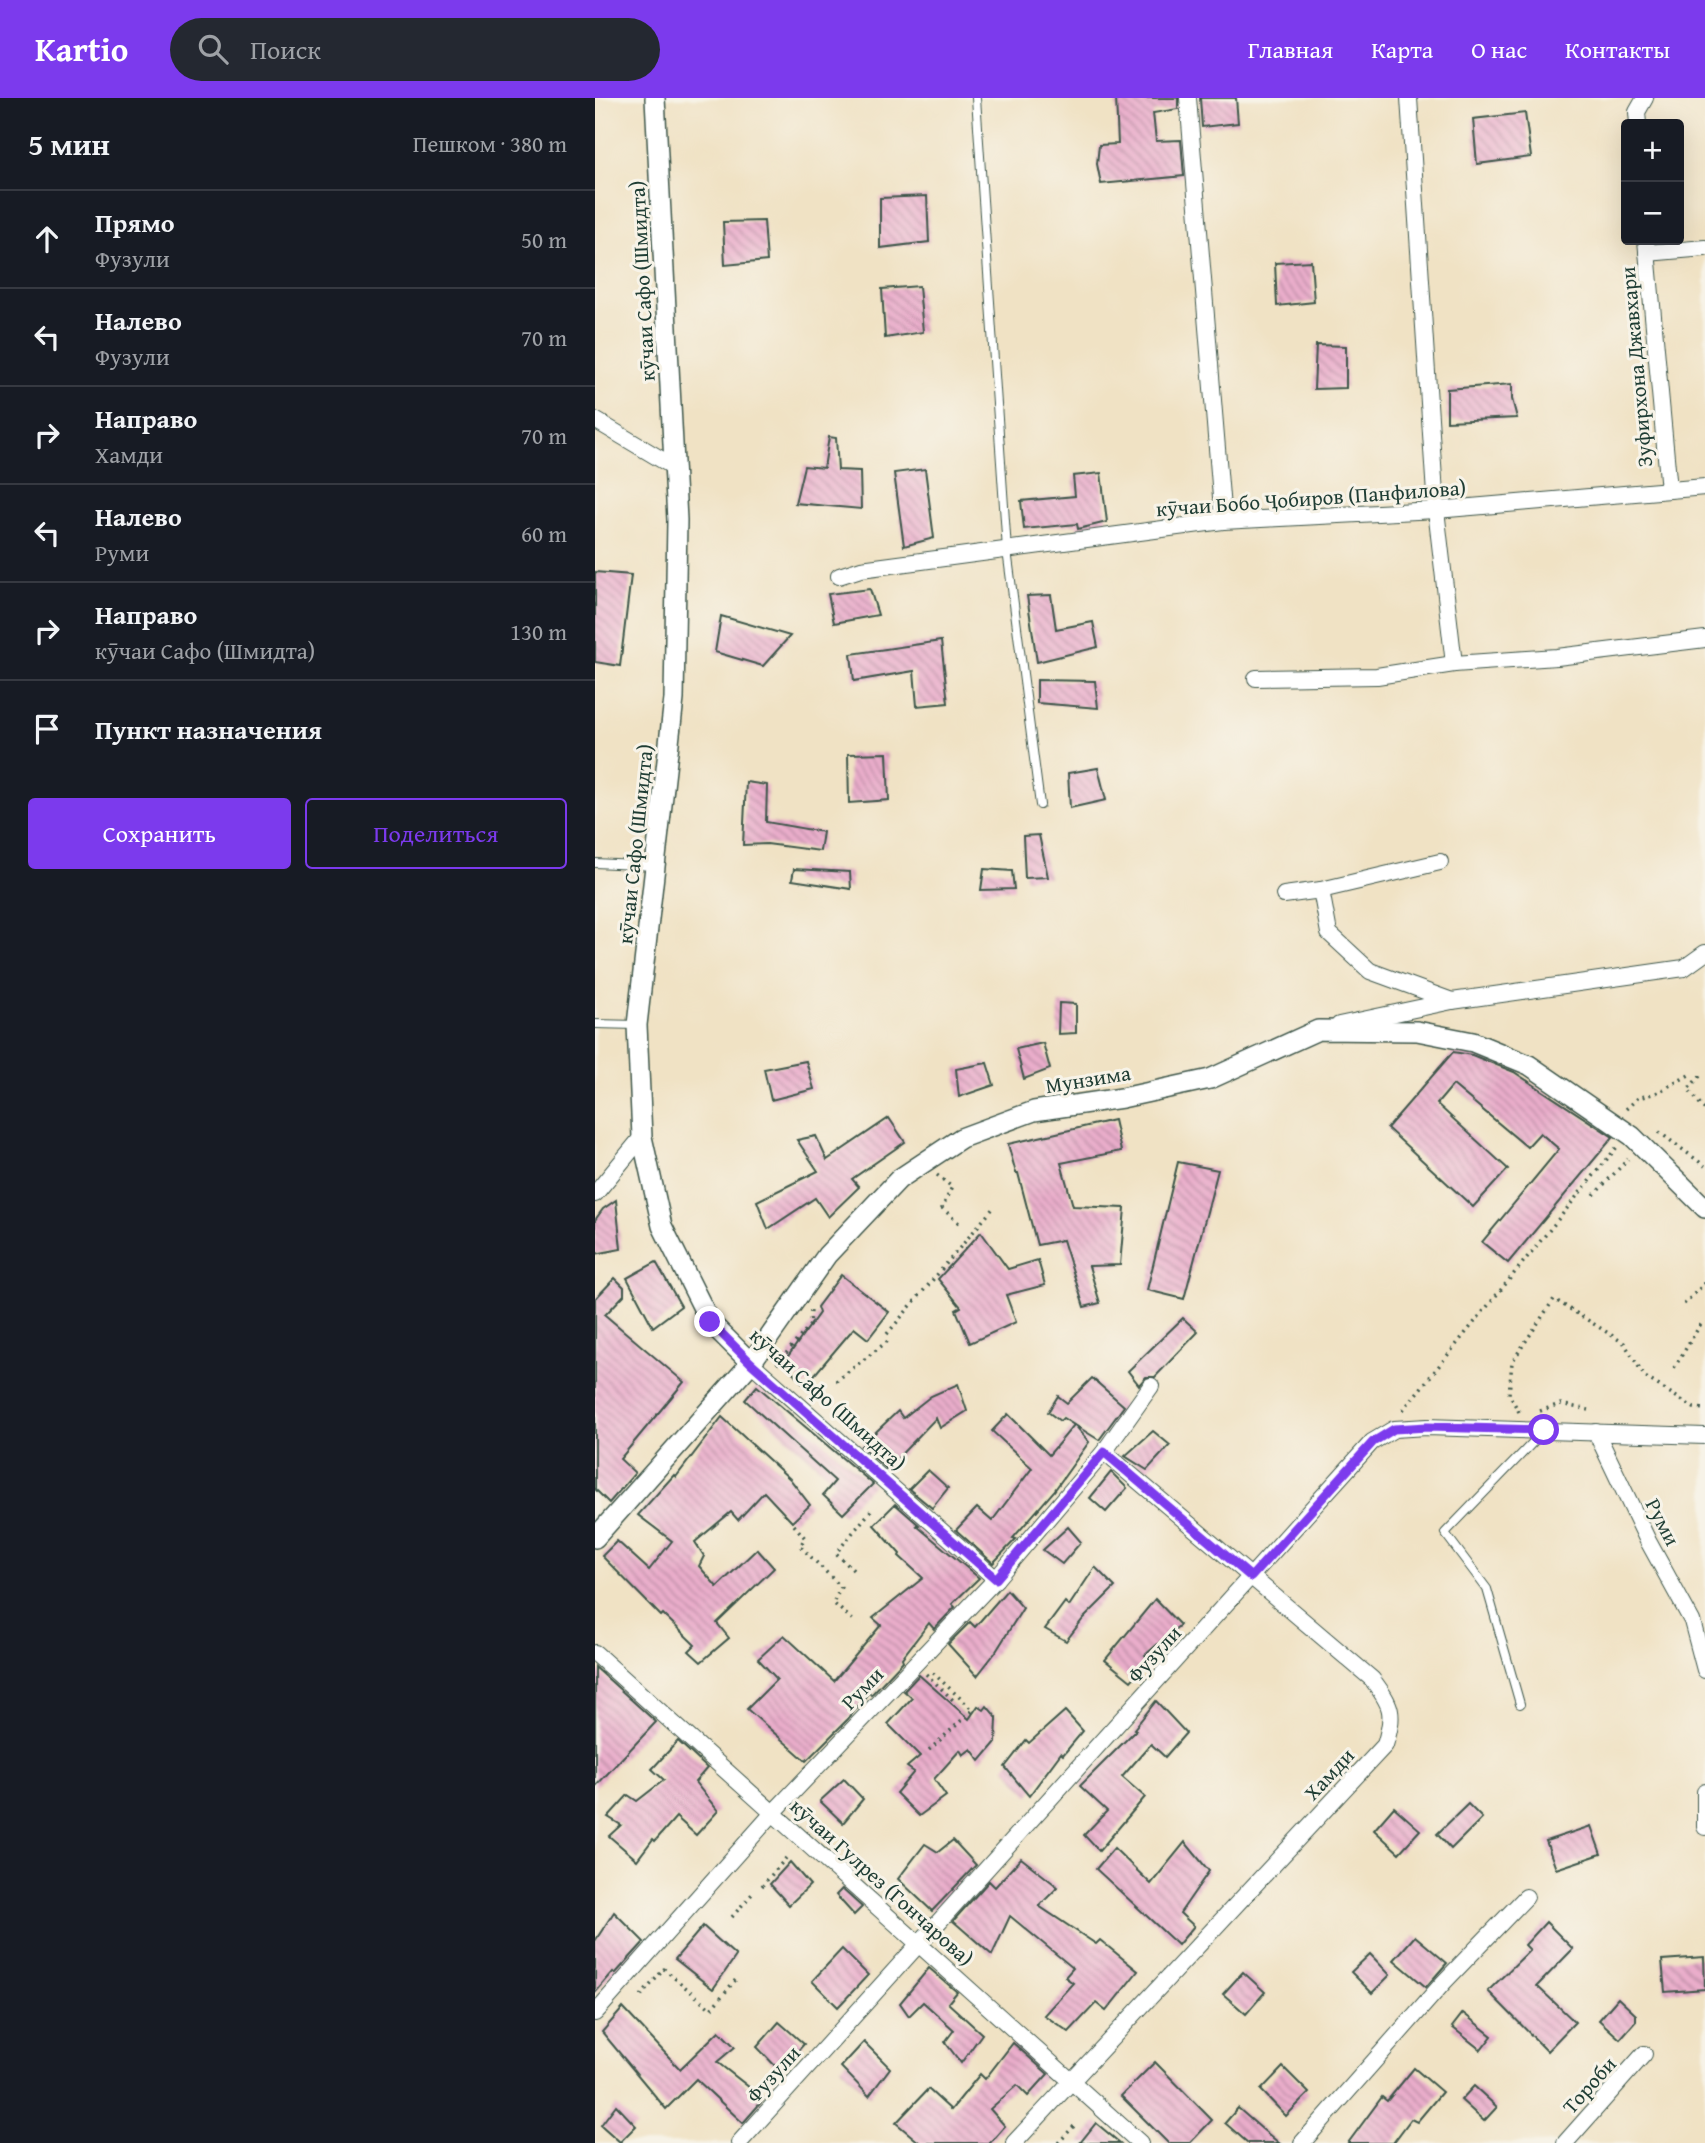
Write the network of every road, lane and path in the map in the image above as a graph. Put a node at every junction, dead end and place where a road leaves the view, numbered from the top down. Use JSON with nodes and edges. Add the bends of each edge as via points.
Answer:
{"nodes":[{"id":1,"x":655,"y":98,"type":"edge"},
{"id":2,"x":975,"y":98,"type":"edge"},
{"id":3,"x":1188,"y":98,"type":"edge"},
{"id":4,"x":1409,"y":98,"type":"edge"},
{"id":5,"x":1645,"y":98,"type":"edge"},
{"id":6,"x":1638,"y":119,"type":"edge"},
{"id":7,"x":1646,"y":246,"type":"edge"},
{"id":8,"x":1705,"y":248,"type":"edge"},
{"id":9,"x":595,"y":420,"type":"edge"},
{"id":10,"x":674,"y":467,"type":"junction"},
{"id":11,"x":1705,"y":487,"type":"edge"},
{"id":12,"x":1669,"y":490,"type":"junction"},
{"id":13,"x":1437,"y":510,"type":"junction"},
{"id":14,"x":1223,"y":521,"type":"junction"},
{"id":15,"x":1007,"y":550,"type":"junction"},
{"id":16,"x":839,"y":576,"type":"dead end"},
{"id":17,"x":1705,"y":639,"type":"edge"},
{"id":18,"x":1454,"y":664,"type":"junction"},
{"id":19,"x":1256,"y":678,"type":"dead end"},
{"id":20,"x":1040,"y":806,"type":"dead end"},
{"id":21,"x":1440,"y":862,"type":"dead end"},
{"id":22,"x":595,"y":863,"type":"edge"},
{"id":23,"x":656,"y":866,"type":"junction"},
{"id":24,"x":1321,"y":890,"type":"junction"},
{"id":25,"x":1284,"y":895,"type":"dead end"},
{"id":26,"x":1705,"y":953,"type":"edge"},
{"id":27,"x":1452,"y":1001,"type":"junction"},
{"id":28,"x":595,"y":1024,"type":"edge"},
{"id":29,"x":637,"y":1025,"type":"junction"},
{"id":30,"x":1318,"y":1030,"type":"junction"},
{"id":31,"x":1691,"y":1074,"type":"dead end"},
{"id":32,"x":1700,"y":1076,"type":"dead end"},
{"id":33,"x":1705,"y":1110,"type":"edge"},
{"id":34,"x":1625,"y":1120,"type":"dead end"},
{"id":35,"x":642,"y":1137,"type":"junction"},
{"id":36,"x":1618,"y":1145,"type":"dead end"},
{"id":37,"x":1628,"y":1159,"type":"dead end"},
{"id":38,"x":940,"y":1167,"type":"dead end"},
{"id":39,"x":595,"y":1194,"type":"edge"},
{"id":40,"x":1594,"y":1195,"type":"dead end"},
{"id":41,"x":995,"y":1206,"type":"dead end"},
{"id":42,"x":1705,"y":1208,"type":"edge"},
{"id":43,"x":960,"y":1224,"type":"dead end"},
{"id":44,"x":1705,"y":1283,"type":"edge"},
{"id":45,"x":1684,"y":1304,"type":"dead end"},
{"id":46,"x":811,"y":1307,"type":"dead end"},
{"id":47,"x":1702,"y":1322,"type":"dead end"},
{"id":48,"x":887,"y":1334,"type":"dead end"},
{"id":49,"x":888,"y":1341,"type":"dead end"},
{"id":50,"x":751,"y":1363,"type":"junction"},
{"id":51,"x":1674,"y":1368,"type":"dead end"},
{"id":52,"x":772,"y":1370,"type":"dead end"},
{"id":53,"x":836,"y":1381,"type":"dead end"},
{"id":54,"x":1151,"y":1386,"type":"dead end"},
{"id":55,"x":1705,"y":1409,"type":"edge"},
{"id":56,"x":1403,"y":1410,"type":"dead end"},
{"id":57,"x":1589,"y":1410,"type":"dead end"},
{"id":58,"x":1535,"y":1413,"type":"dead end"},
{"id":59,"x":1522,"y":1418,"type":"dead end"},
{"id":60,"x":1544,"y":1430,"type":"junction"},
{"id":61,"x":1596,"y":1432,"type":"junction"},
{"id":62,"x":1705,"y":1436,"type":"edge"},
{"id":63,"x":1104,"y":1452,"type":"junction"},
{"id":64,"x":874,"y":1507,"type":"dead end"},
{"id":65,"x":794,"y":1525,"type":"dead end"},
{"id":66,"x":595,"y":1538,"type":"edge"},
{"id":67,"x":853,"y":1570,"type":"dead end"},
{"id":68,"x":1251,"y":1577,"type":"junction"},
{"id":69,"x":996,"y":1579,"type":"junction"},
{"id":70,"x":853,"y":1620,"type":"dead end"},
{"id":71,"x":595,"y":1653,"type":"edge"},
{"id":72,"x":923,"y":1664,"type":"dead end"},
{"id":73,"x":1705,"y":1670,"type":"edge"},
{"id":74,"x":922,"y":1671,"type":"dead end"},
{"id":75,"x":953,"y":1700,"type":"dead end"},
{"id":76,"x":1520,"y":1704,"type":"dead end"},
{"id":77,"x":929,"y":1750,"type":"dead end"},
{"id":78,"x":1705,"y":1792,"type":"edge"},
{"id":79,"x":773,"y":1813,"type":"junction"},
{"id":80,"x":1705,"y":1827,"type":"edge"},
{"id":81,"x":786,"y":1858,"type":"dead end"},
{"id":82,"x":762,"y":1886,"type":"dead end"},
{"id":83,"x":752,"y":1894,"type":"dead end"},
{"id":84,"x":1526,"y":1897,"type":"dead end"},
{"id":85,"x":732,"y":1917,"type":"dead end"},
{"id":86,"x":919,"y":1944,"type":"junction"},
{"id":87,"x":737,"y":1977,"type":"dead end"},
{"id":88,"x":641,"y":1996,"type":"dead end"},
{"id":89,"x":595,"y":2013,"type":"edge"},
{"id":90,"x":1644,"y":2054,"type":"dead end"},
{"id":91,"x":1072,"y":2081,"type":"junction"},
{"id":92,"x":1077,"y":2123,"type":"dead end"},
{"id":93,"x":739,"y":2143,"type":"edge"},
{"id":94,"x":1014,"y":2143,"type":"edge"},
{"id":95,"x":1058,"y":2143,"type":"edge"},
{"id":96,"x":1140,"y":2143,"type":"edge"},
{"id":97,"x":1302,"y":2143,"type":"edge"},
{"id":98,"x":1565,"y":2143,"type":"edge"}],
"edges":[{"from":1,"to":10,"type":"street","name":"кӯчаи Сафо (Шмидта)"},
{"from":2,"to":15,"type":"lane"},
{"from":3,"to":14,"type":"street"},
{"from":4,"to":13,"type":"street"},
{"from":5,"to":6,"type":"street"},
{"from":7,"to":8,"type":"street"},
{"from":7,"to":12,"type":"street","name":"Зуфирхона Джавхари"},
{"from":9,"to":10,"type":"street"},
{"from":10,"to":23,"type":"street","name":"кӯчаи Сафо (Шмидта)","via":[[674,699]]},
{"from":11,"to":12,"type":"street","name":"кӯчаи Бобо Ҷобиров (Панфилова)"},
{"from":12,"to":13,"type":"street","name":"кӯчаи Бобо Ҷобиров (Панфилова)"},
{"from":13,"to":14,"type":"street","name":"кӯчаи Бобо Ҷобиров (Панфилова)"},
{"from":13,"to":18,"type":"street"},
{"from":14,"to":15,"type":"street","name":"кӯчаи Бобо Ҷобиров (Панфилова)"},
{"from":15,"to":16,"type":"street","name":"кӯчаи Бобо Ҷобиров (Панфилова)"},
{"from":15,"to":20,"type":"lane"},
{"from":17,"to":18,"type":"street"},
{"from":18,"to":19,"type":"street","via":[[1377,676]]},
{"from":21,"to":24,"type":"street"},
{"from":22,"to":23,"type":"lane"},
{"from":23,"to":29,"type":"street","name":"кӯчаи Сафо (Шмидта)"},
{"from":24,"to":25,"type":"street"},
{"from":24,"to":27,"type":"street","via":[[1329,933],[1370,971]]},
{"from":26,"to":27,"type":"street","via":[[1684,968]]},
{"from":27,"to":30,"type":"street"},
{"from":28,"to":29,"type":"lane"},
{"from":29,"to":35,"type":"street","name":"кӯчаи Сафо (Шмидта)"},
{"from":30,"to":42,"type":"street","name":"Мунзима","via":[[1417,1031],[1473,1042],[1528,1065],[1632,1136]]},
{"from":30,"to":50,"type":"street","name":"Мунзима","via":[[1210,1079],[1034,1111],[961,1139],[899,1179],[827,1255]]},
{"from":31,"to":34,"type":"path","via":[[1637,1098],[1626,1109]]},
{"from":32,"to":33,"type":"path","via":[[1688,1090]]},
{"from":35,"to":39,"type":"street"},
{"from":35,"to":50,"type":"street","name":"кӯчаи Сафо (Шмидта)","via":[[661,1226],[710,1322]]},
{"from":36,"to":56,"type":"path"},
{"from":37,"to":40,"type":"path"},
{"from":38,"to":43,"type":"path","via":[[936,1174],[952,1187],[943,1208]]},
{"from":41,"to":48,"type":"path"},
{"from":44,"to":45,"type":"path"},
{"from":46,"to":52,"type":"path","via":[[810,1325]]},
{"from":47,"to":51,"type":"path"},
{"from":49,"to":53,"type":"path"},
{"from":50,"to":66,"type":"street","name":"Мунзима"},
{"from":50,"to":69,"type":"street","name":"кӯчаи Сафо (Шмидта)"},
{"from":54,"to":63,"type":"street","name":"Руми"},
{"from":55,"to":59,"type":"path","via":[[1694,1408],[1646,1377],[1624,1342],[1554,1299],[1512,1362],[1509,1394]]},
{"from":57,"to":58,"type":"path","via":[[1560,1404]]},
{"from":60,"to":61,"type":"street","name":"Фузули"},
{"from":60,"to":68,"type":"street","name":"Фузули","via":[[1394,1429],[1373,1442]]},
{"from":60,"to":76,"type":"lane","via":[[1445,1533],[1487,1589]]},
{"from":61,"to":62,"type":"street","name":"Фузули"},
{"from":61,"to":73,"type":"street","name":"Руми","via":[[1692,1621]]},
{"from":63,"to":68,"type":"street","name":"Хамди"},
{"from":63,"to":69,"type":"street","name":"Руми"},
{"from":64,"to":67,"type":"path","via":[[836,1553]]},
{"from":65,"to":70,"type":"path","via":[[805,1538],[800,1546],[841,1587],[833,1603]]},
{"from":68,"to":86,"type":"street","name":"Фузули"},
{"from":68,"to":91,"type":"street","name":"Хамди","via":[[1371,1679],[1388,1700],[1392,1722],[1385,1745]]},
{"from":69,"to":79,"type":"street","name":"Руми"},
{"from":71,"to":79,"type":"street","name":"кӯчаи Гулрез (Гончарова)"},
{"from":72,"to":77,"type":"path","via":[[973,1710]]},
{"from":74,"to":75,"type":"path"},
{"from":78,"to":80,"type":"street"},
{"from":79,"to":86,"type":"street","name":"кӯчаи Гулрез (Гончарова)"},
{"from":79,"to":89,"type":"street","name":"Руми"},
{"from":81,"to":82,"type":"path"},
{"from":83,"to":85,"type":"path"},
{"from":84,"to":97,"type":"street"},
{"from":86,"to":91,"type":"street","name":"кӯчаи Гулрез (Гончарова)"},
{"from":86,"to":93,"type":"street","name":"Фузули"},
{"from":87,"to":88,"type":"path","via":[[711,2009],[664,1969]]},
{"from":90,"to":98,"type":"street","name":"Тороби"},
{"from":91,"to":94,"type":"street","name":"Хамди"},
{"from":91,"to":96,"type":"street","name":"кӯчаи Гулрез (Гончарова)"},
{"from":92,"to":95,"type":"path"}]}
